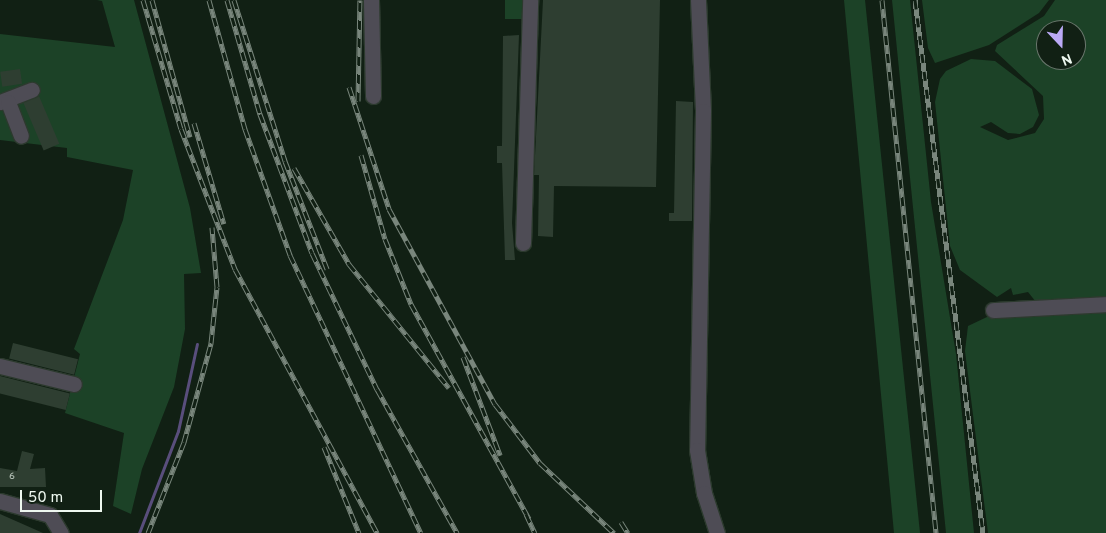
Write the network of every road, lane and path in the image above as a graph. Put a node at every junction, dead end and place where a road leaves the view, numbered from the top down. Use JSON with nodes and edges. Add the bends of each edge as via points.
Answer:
{"nodes":[{"id":1,"x":371,"y":0,"type":"edge"},
{"id":2,"x":530,"y":0,"type":"edge"},
{"id":3,"x":698,"y":0,"type":"edge"},
{"id":4,"x":32,"y":90,"type":"dead end"},
{"id":5,"x":373,"y":96,"type":"dead end"},
{"id":6,"x":4,"y":102,"type":"edge"},
{"id":7,"x":21,"y":136,"type":"dead end"},
{"id":8,"x":523,"y":242,"type":"dead end"},
{"id":9,"x":1106,"y":304,"type":"edge"},
{"id":10,"x":993,"y":310,"type":"dead end"},
{"id":11,"x":0,"y":366,"type":"edge"},
{"id":12,"x":74,"y":384,"type":"dead end"},
{"id":13,"x":0,"y":500,"type":"edge"},
{"id":14,"x":61,"y":533,"type":"edge"},
{"id":15,"x":717,"y":533,"type":"edge"}],
"edges":[{"from":1,"to":5,"type":"street"},
{"from":2,"to":8,"type":"street"},
{"from":3,"to":15,"type":"street","via":[[703,111],[698,450],[704,493]]},
{"from":4,"to":6,"type":"street"},
{"from":6,"to":7,"type":"street"},
{"from":9,"to":10,"type":"street"},
{"from":11,"to":12,"type":"street"},
{"from":13,"to":14,"type":"street","via":[[50,515]]}]}
